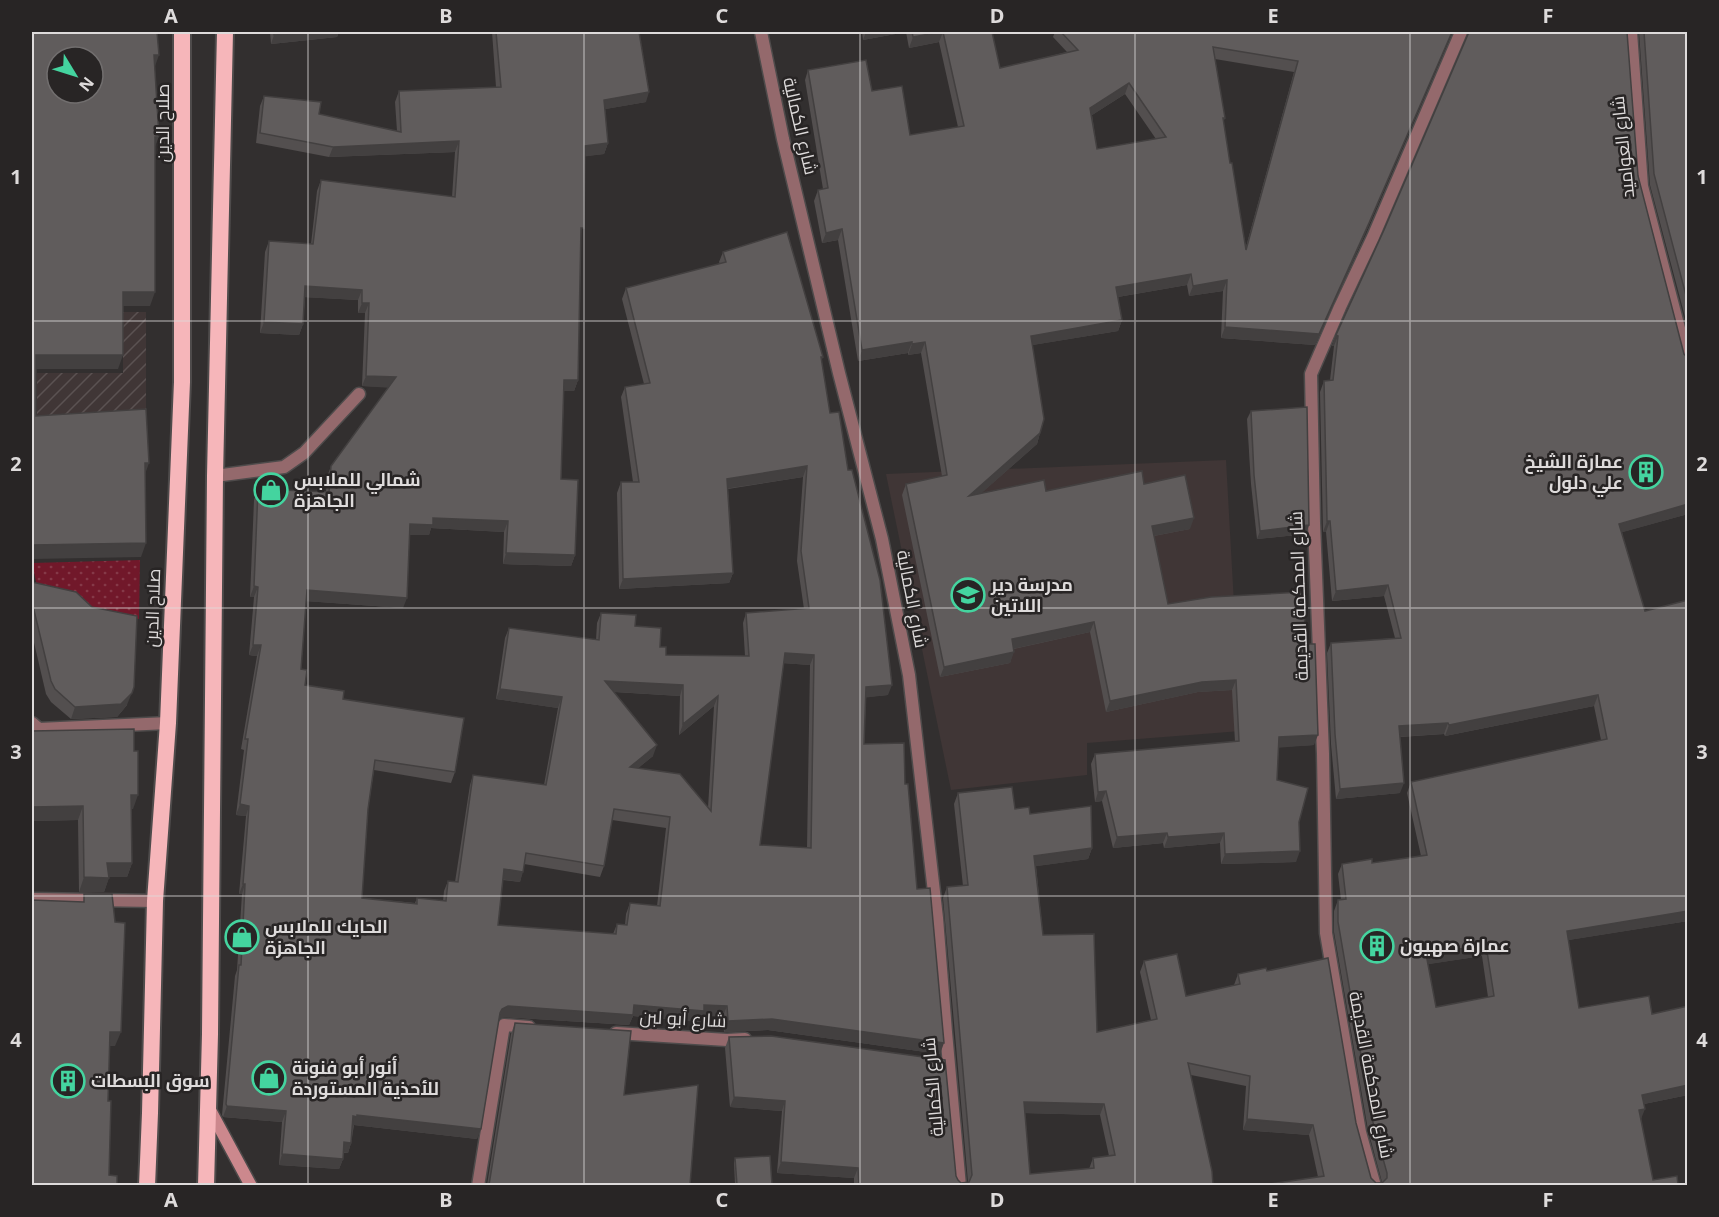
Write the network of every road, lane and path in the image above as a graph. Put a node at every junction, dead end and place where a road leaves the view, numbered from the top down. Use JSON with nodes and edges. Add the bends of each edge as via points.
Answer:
{"nodes":[{"id":1,"x":182,"y":32,"type":"edge"},
{"id":2,"x":225,"y":32,"type":"edge"},
{"id":3,"x":761,"y":32,"type":"edge"},
{"id":4,"x":1461,"y":32,"type":"edge"},
{"id":5,"x":1631,"y":32,"type":"edge"},
{"id":6,"x":1688,"y":363,"type":"edge"},
{"id":7,"x":359,"y":394,"type":"dead end"},
{"id":8,"x":215,"y":476,"type":"junction"},
{"id":9,"x":32,"y":723,"type":"edge"},
{"id":10,"x":168,"y":723,"type":"junction"},
{"id":11,"x":32,"y":899,"type":"edge"},
{"id":12,"x":155,"y":901,"type":"junction"},
{"id":13,"x":539,"y":1028,"type":"edge"},
{"id":14,"x":598,"y":1032,"type":"edge"},
{"id":15,"x":757,"y":1039,"type":"edge"},
{"id":16,"x":209,"y":1107,"type":"junction"},
{"id":17,"x":147,"y":1185,"type":"edge"},
{"id":18,"x":206,"y":1185,"type":"edge"},
{"id":19,"x":251,"y":1185,"type":"edge"},
{"id":20,"x":478,"y":1185,"type":"edge"},
{"id":21,"x":960,"y":1185,"type":"edge"},
{"id":22,"x":1375,"y":1185,"type":"edge"}],
"edges":[{"from":1,"to":10,"type":"highway","name":"صلاح الدين","via":[[182,382]]},
{"from":2,"to":8,"type":"highway"},
{"from":3,"to":21,"type":"street","name":"شارع الكمالية","via":[[783,139],[882,539],[909,675],[938,918],[943,1062]]},
{"from":4,"to":22,"type":"street","name":"شارع المحكمة القديمة","via":[[1311,374],[1326,933],[1360,1132]]},
{"from":5,"to":6,"type":"street","name":"شارع العواميد","via":[[1642,186]]},
{"from":7,"to":8,"type":"street","via":[[304,453],[284,467]]},
{"from":8,"to":16,"type":"highway"},
{"from":9,"to":10,"type":"street","via":[[39,729]]},
{"from":10,"to":12,"type":"highway","name":"صلاح الدين"},
{"from":11,"to":12,"type":"street"},
{"from":12,"to":17,"type":"highway","name":"صلاح الدين"},
{"from":13,"to":20,"type":"street","via":[[504,1025]]},
{"from":14,"to":15,"type":"street","name":"شارع أبو لبن"},
{"from":16,"to":18,"type":"highway"},
{"from":16,"to":19,"type":"main road"}]}
